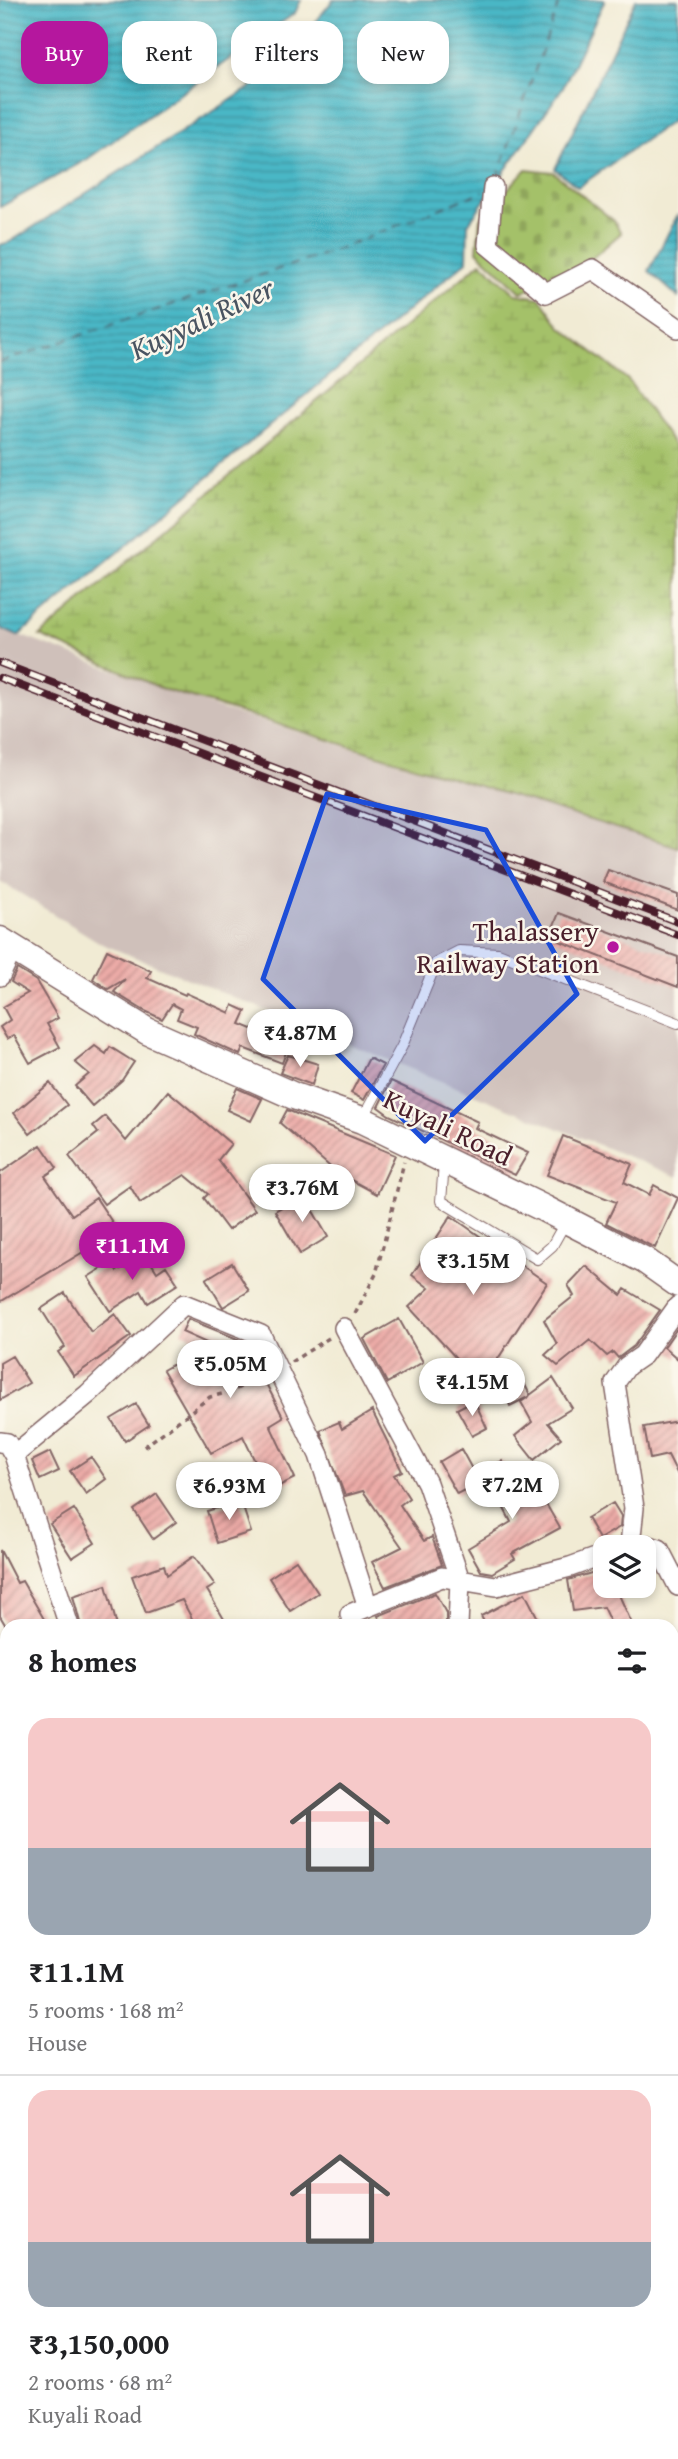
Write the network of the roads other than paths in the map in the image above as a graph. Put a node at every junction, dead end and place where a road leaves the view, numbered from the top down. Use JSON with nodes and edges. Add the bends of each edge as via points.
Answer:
{"nodes":[{"id":1,"x":493,"y":187,"type":"dead end"},
{"id":2,"x":678,"y":328,"type":"edge"},
{"id":3,"x":7,"y":943,"type":"edge"},
{"id":4,"x":0,"y":976,"type":"edge"},
{"id":5,"x":678,"y":1023,"type":"edge"},
{"id":6,"x":362,"y":1120,"type":"junction"},
{"id":7,"x":444,"y":1160,"type":"junction"},
{"id":8,"x":566,"y":1221,"type":"junction"},
{"id":9,"x":678,"y":1284,"type":"edge"},
{"id":10,"x":678,"y":1306,"type":"edge"},
{"id":11,"x":344,"y":1328,"type":"road end"},
{"id":12,"x":7,"y":1449,"type":"edge"},
{"id":13,"x":630,"y":1535,"type":"edge"},
{"id":14,"x":656,"y":1548,"type":"edge"},
{"id":15,"x":593,"y":1559,"type":"edge"},
{"id":16,"x":460,"y":1580,"type":"junction"},
{"id":17,"x":678,"y":1586,"type":"edge"},
{"id":18,"x":368,"y":1607,"type":"junction"},
{"id":19,"x":67,"y":1619,"type":"edge"},
{"id":20,"x":352,"y":1619,"type":"edge"},
{"id":21,"x":458,"y":1619,"type":"edge"}],
"edges":[{"from":1,"to":2,"type":"street","via":[[488,245],[546,293],[593,269]]},
{"from":3,"to":4,"type":"street"},
{"from":3,"to":6,"type":"main road","name":"Kuyali Road","via":[[147,1031],[294,1096]]},
{"from":5,"to":6,"type":"lane","via":[[498,953],[459,951],[436,963],[402,1046]]},
{"from":6,"to":7,"type":"main road","name":"Kuyali Road"},
{"from":7,"to":8,"type":"main road","name":"Kuyali Road"},
{"from":7,"to":8,"type":"lane","via":[[441,1201],[537,1259]]},
{"from":8,"to":9,"type":"main road","name":"Kuyali Road","via":[[644,1260]]},
{"from":10,"to":13,"type":"street","via":[[643,1355],[627,1366],[615,1383],[634,1508]]},
{"from":11,"to":16,"type":"street","via":[[427,1483]]},
{"from":12,"to":18,"type":"street","via":[[88,1394],[184,1304],[261,1335],[319,1455]]},
{"from":12,"to":19,"type":"street"},
{"from":14,"to":17,"type":"street"},
{"from":15,"to":16,"type":"street","via":[[496,1586]]},
{"from":16,"to":18,"type":"street","via":[[442,1577]]},
{"from":16,"to":21,"type":"street"},
{"from":18,"to":20,"type":"street","via":[[350,1614]]}]}
